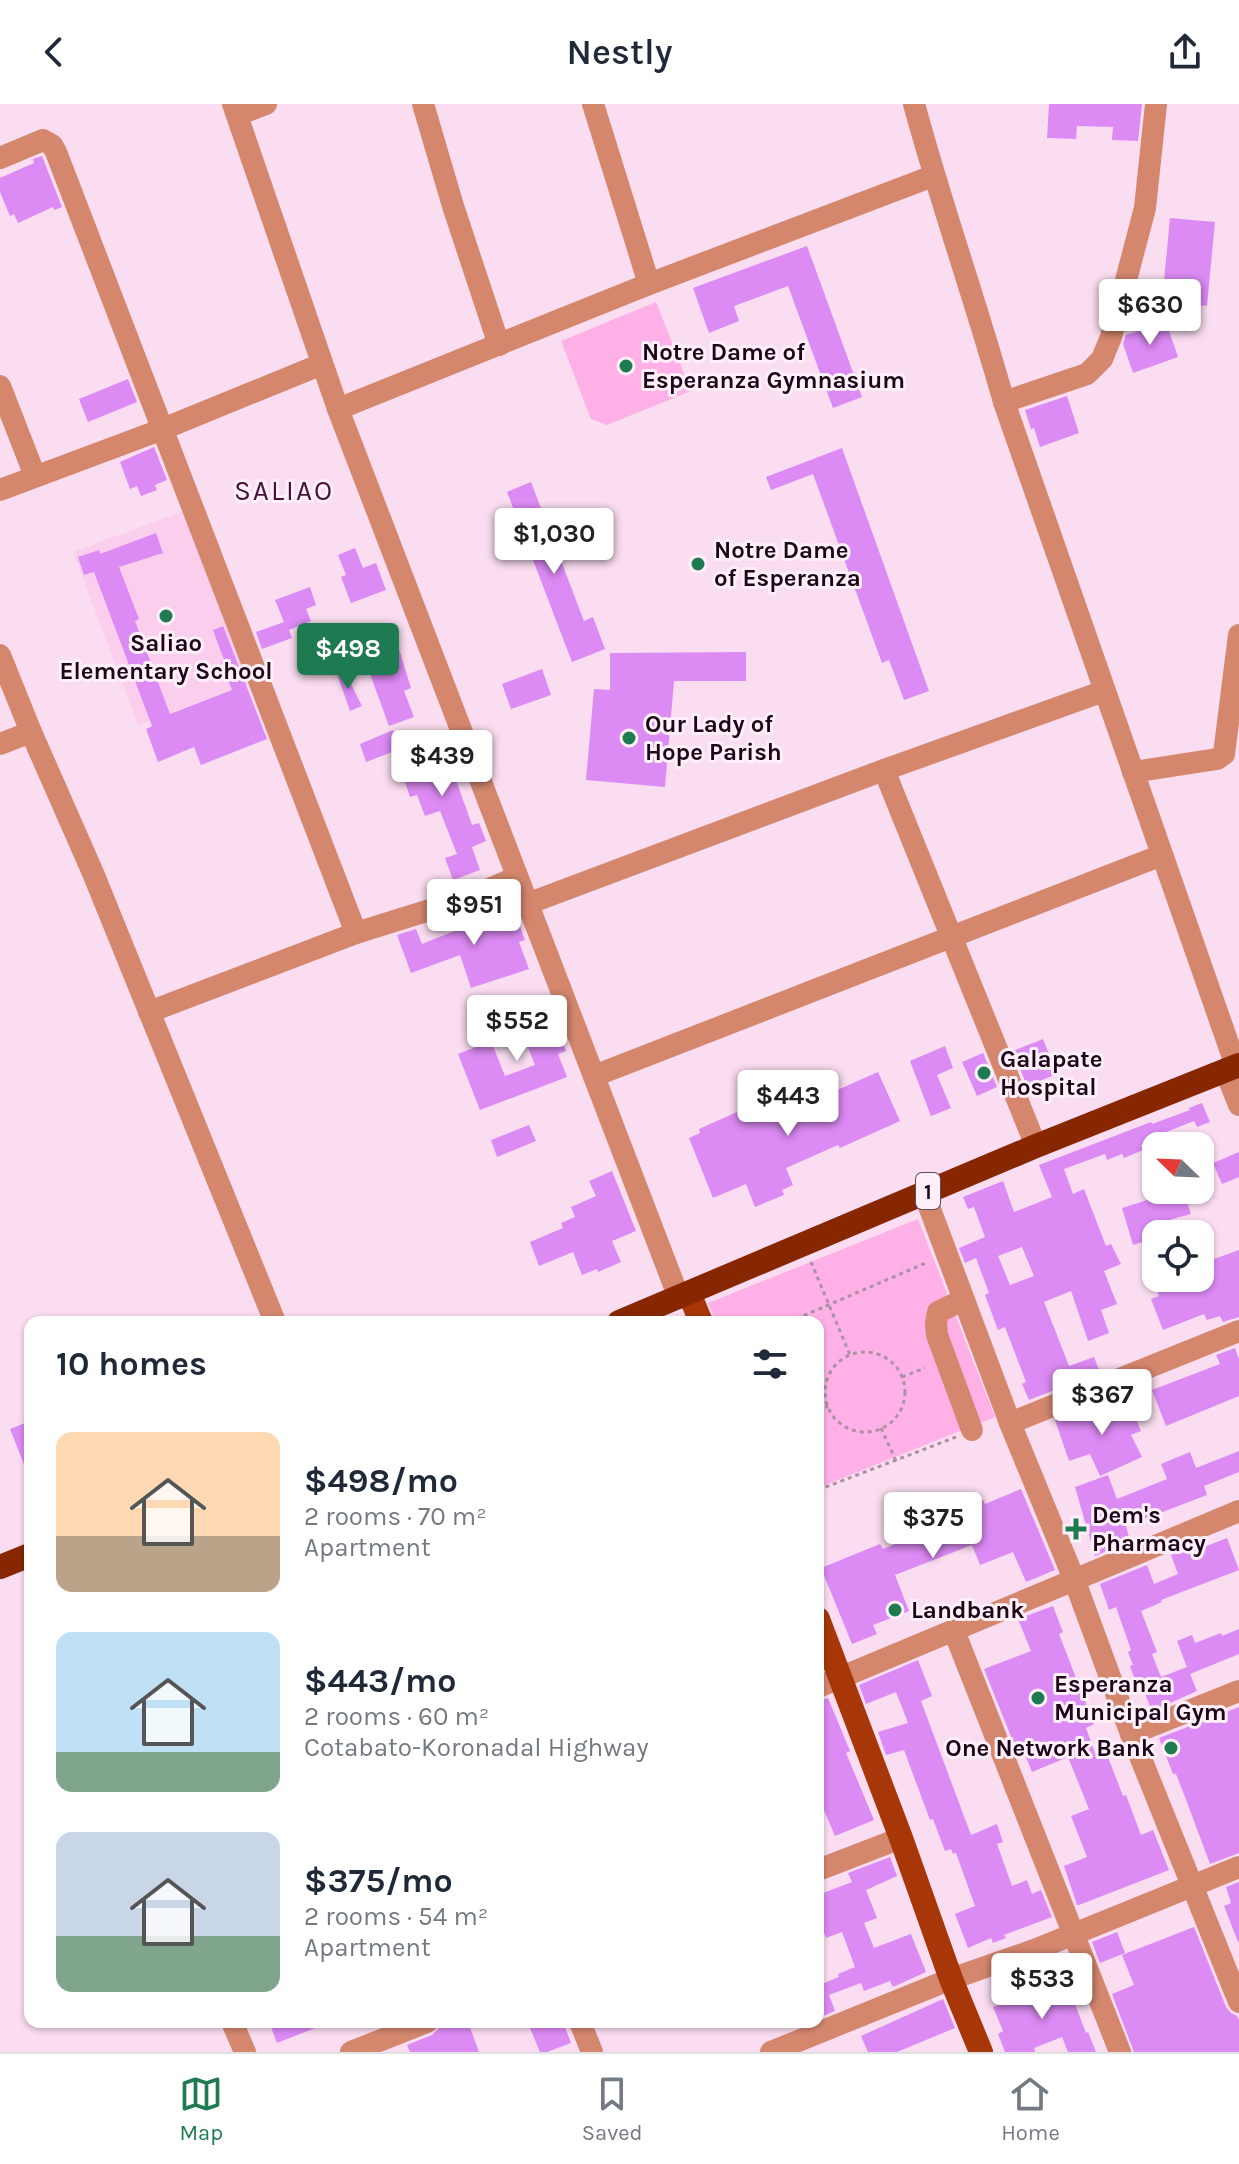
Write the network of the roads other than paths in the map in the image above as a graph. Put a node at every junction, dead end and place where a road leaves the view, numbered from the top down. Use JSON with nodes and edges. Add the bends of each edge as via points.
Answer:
{"nodes":[{"id":1,"x":266,"y":104,"type":"edge"},
{"id":2,"x":423,"y":104,"type":"edge"},
{"id":3,"x":593,"y":104,"type":"edge"},
{"id":4,"x":914,"y":104,"type":"edge"},
{"id":5,"x":1156,"y":104,"type":"edge"},
{"id":6,"x":235,"y":110,"type":"edge"},
{"id":7,"x":0,"y":158,"type":"edge"},
{"id":8,"x":933,"y":176,"type":"junction"},
{"id":9,"x":649,"y":284,"type":"junction"},
{"id":10,"x":499,"y":345,"type":"junction"},
{"id":11,"x":322,"y":364,"type":"junction"},
{"id":12,"x":0,"y":386,"type":"edge"},
{"id":13,"x":1004,"y":402,"type":"junction"},
{"id":14,"x":338,"y":409,"type":"junction"},
{"id":15,"x":163,"y":429,"type":"junction"},
{"id":16,"x":35,"y":476,"type":"junction"},
{"id":17,"x":0,"y":490,"type":"edge"},
{"id":18,"x":1239,"y":635,"type":"edge"},
{"id":19,"x":0,"y":655,"type":"edge"},
{"id":20,"x":1104,"y":691,"type":"junction"},
{"id":21,"x":31,"y":732,"type":"junction"},
{"id":22,"x":0,"y":744,"type":"edge"},
{"id":23,"x":884,"y":770,"type":"junction"},
{"id":24,"x":1133,"y":772,"type":"junction"},
{"id":25,"x":1162,"y":855,"type":"junction"},
{"id":26,"x":517,"y":877,"type":"junction"},
{"id":27,"x":527,"y":904,"type":"junction"},
{"id":28,"x":356,"y":933,"type":"junction"},
{"id":29,"x":951,"y":938,"type":"junction"},
{"id":30,"x":149,"y":1012,"type":"junction"},
{"id":31,"x":1233,"y":1067,"type":"edge"},
{"id":32,"x":594,"y":1076,"type":"junction"},
{"id":33,"x":1239,"y":1105,"type":"edge"},
{"id":34,"x":1036,"y":1146,"type":"junction"},
{"id":35,"x":924,"y":1193,"type":"junction"},
{"id":36,"x":684,"y":1295,"type":"junction"},
{"id":37,"x":963,"y":1300,"type":"junction"},
{"id":38,"x":273,"y":1316,"type":"edge"},
{"id":39,"x":633,"y":1316,"type":"edge"},
{"id":40,"x":697,"y":1316,"type":"edge"},
{"id":41,"x":1239,"y":1331,"type":"edge"},
{"id":42,"x":1010,"y":1423,"type":"junction"},
{"id":43,"x":972,"y":1430,"type":"road end"},
{"id":44,"x":1239,"y":1511,"type":"edge"},
{"id":45,"x":24,"y":1557,"type":"edge"},
{"id":46,"x":0,"y":1567,"type":"edge"},
{"id":47,"x":1074,"y":1579,"type":"junction"},
{"id":48,"x":954,"y":1631,"type":"junction"},
{"id":49,"x":824,"y":1654,"type":"edge"},
{"id":50,"x":829,"y":1683,"type":"edge"},
{"id":51,"x":1239,"y":1691,"type":"edge"},
{"id":52,"x":1131,"y":1734,"type":"junction"},
{"id":53,"x":901,"y":1838,"type":"junction"},
{"id":54,"x":1239,"y":1867,"type":"edge"},
{"id":55,"x":824,"y":1868,"type":"edge"},
{"id":56,"x":1193,"y":1885,"type":"junction"},
{"id":57,"x":1073,"y":1934,"type":"junction"},
{"id":58,"x":951,"y":1979,"type":"junction"},
{"id":59,"x":1239,"y":2002,"type":"edge"},
{"id":60,"x":235,"y":2028,"type":"edge"},
{"id":61,"x":412,"y":2028,"type":"edge"},
{"id":62,"x":582,"y":2028,"type":"edge"},
{"id":63,"x":245,"y":2052,"type":"edge"},
{"id":64,"x":351,"y":2052,"type":"edge"},
{"id":65,"x":592,"y":2052,"type":"edge"},
{"id":66,"x":771,"y":2052,"type":"edge"},
{"id":67,"x":981,"y":2052,"type":"edge"},
{"id":68,"x":1120,"y":2052,"type":"edge"}],
"edges":[{"from":1,"to":6,"type":"street"},
{"from":2,"to":10,"type":"street"},
{"from":3,"to":9,"type":"street"},
{"from":4,"to":8,"type":"street"},
{"from":5,"to":13,"type":"street","via":[[1145,208],[1102,359],[1087,374]]},
{"from":6,"to":11,"type":"street"},
{"from":7,"to":15,"type":"street","via":[[43,140],[52,145]]},
{"from":8,"to":9,"type":"street"},
{"from":8,"to":13,"type":"street"},
{"from":9,"to":10,"type":"street"},
{"from":10,"to":14,"type":"street"},
{"from":11,"to":14,"type":"street"},
{"from":11,"to":15,"type":"street"},
{"from":12,"to":16,"type":"street"},
{"from":13,"to":20,"type":"street"},
{"from":14,"to":26,"type":"street"},
{"from":15,"to":16,"type":"street"},
{"from":15,"to":28,"type":"street"},
{"from":16,"to":17,"type":"street"},
{"from":18,"to":24,"type":"street","via":[[1224,754]]},
{"from":19,"to":21,"type":"street"},
{"from":20,"to":23,"type":"street"},
{"from":20,"to":24,"type":"street"},
{"from":21,"to":22,"type":"street"},
{"from":21,"to":30,"type":"street"},
{"from":23,"to":27,"type":"street"},
{"from":23,"to":29,"type":"street"},
{"from":24,"to":25,"type":"street"},
{"from":25,"to":29,"type":"street"},
{"from":25,"to":31,"type":"street"},
{"from":26,"to":27,"type":"street"},
{"from":26,"to":28,"type":"street"},
{"from":27,"to":32,"type":"street"},
{"from":28,"to":30,"type":"street"},
{"from":29,"to":32,"type":"street"},
{"from":29,"to":34,"type":"street"},
{"from":30,"to":38,"type":"street"},
{"from":31,"to":33,"type":"street"},
{"from":31,"to":34,"type":"highway","number":"1"},
{"from":32,"to":36,"type":"street"},
{"from":34,"to":35,"type":"highway","number":"1"},
{"from":35,"to":36,"type":"highway","number":"1"},
{"from":35,"to":37,"type":"street"},
{"from":36,"to":39,"type":"highway","number":"1"},
{"from":36,"to":40,"type":"main road"},
{"from":37,"to":42,"type":"street"},
{"from":37,"to":43,"type":"street","via":[[938,1312],[936,1323]]},
{"from":41,"to":42,"type":"street"},
{"from":42,"to":47,"type":"street"},
{"from":44,"to":47,"type":"street"},
{"from":45,"to":46,"type":"highway"},
{"from":47,"to":48,"type":"street"},
{"from":47,"to":52,"type":"street"},
{"from":48,"to":50,"type":"street"},
{"from":48,"to":57,"type":"street"},
{"from":49,"to":50,"type":"main road"},
{"from":50,"to":53,"type":"main road"},
{"from":51,"to":52,"type":"street"},
{"from":52,"to":56,"type":"street"},
{"from":53,"to":55,"type":"street"},
{"from":53,"to":58,"type":"main road"},
{"from":54,"to":56,"type":"street"},
{"from":56,"to":57,"type":"street"},
{"from":56,"to":59,"type":"street"},
{"from":57,"to":58,"type":"street"},
{"from":57,"to":68,"type":"street"},
{"from":58,"to":66,"type":"street"},
{"from":58,"to":67,"type":"main road"},
{"from":60,"to":63,"type":"street"},
{"from":61,"to":64,"type":"street"},
{"from":62,"to":65,"type":"street"}]}
